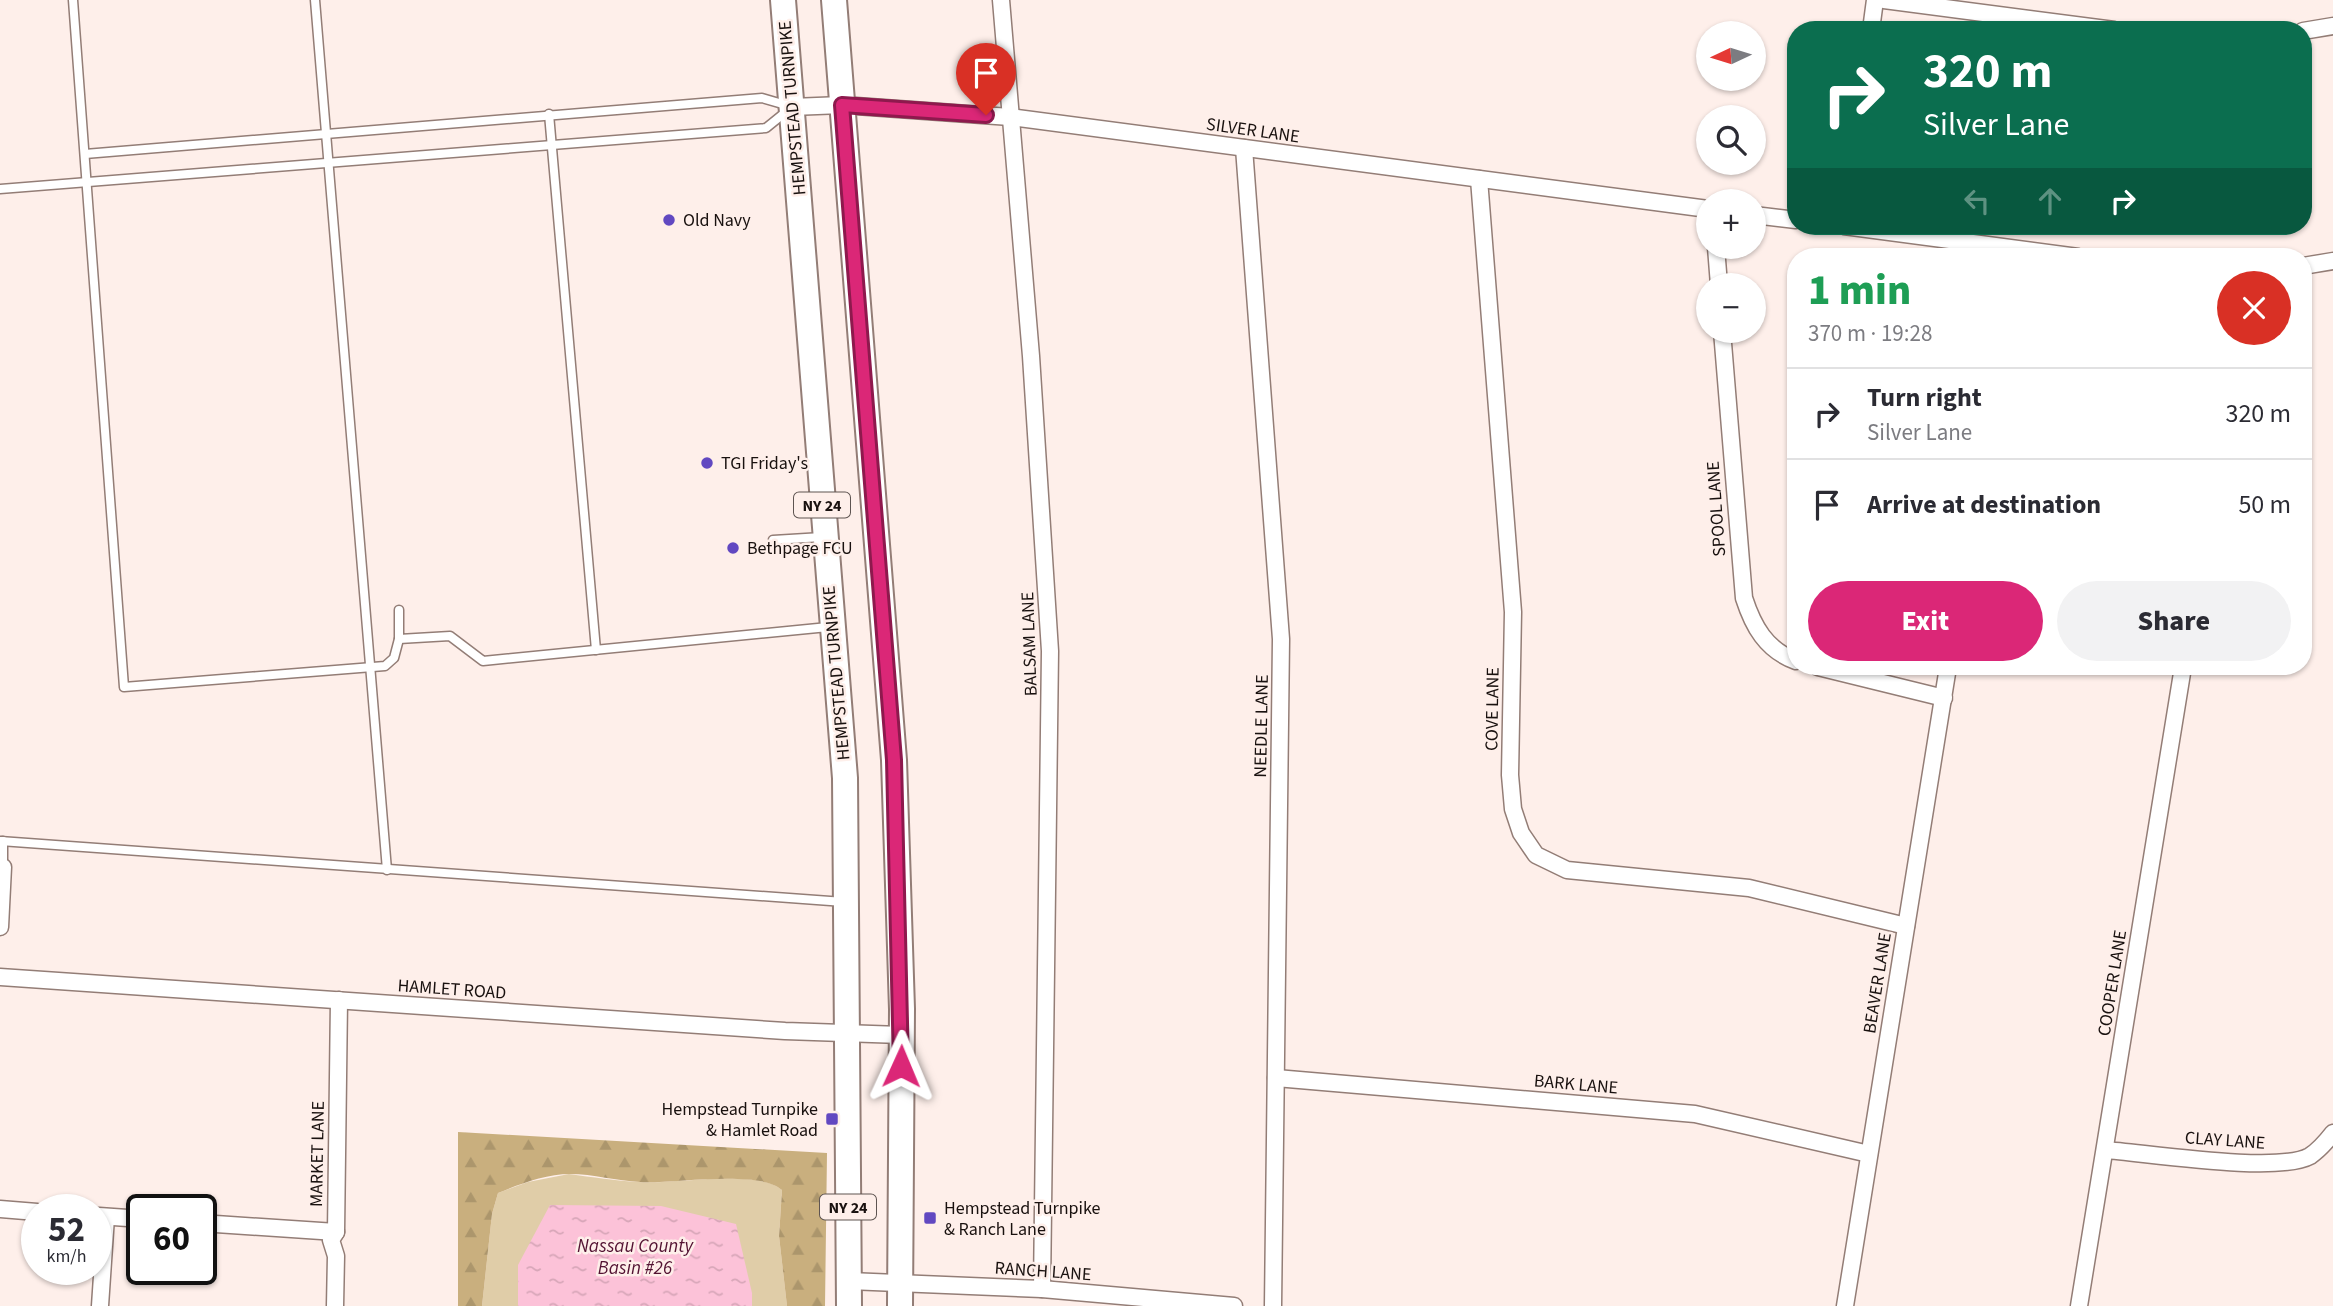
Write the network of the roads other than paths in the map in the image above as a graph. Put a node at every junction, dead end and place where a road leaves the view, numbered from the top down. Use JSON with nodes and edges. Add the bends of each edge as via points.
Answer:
{"nodes":[{"id":1,"x":73,"y":0,"type":"edge"},
{"id":2,"x":315,"y":0,"type":"edge"},
{"id":3,"x":783,"y":0,"type":"edge"},
{"id":4,"x":834,"y":0,"type":"edge"},
{"id":5,"x":1001,"y":0,"type":"edge"},
{"id":6,"x":1875,"y":0,"type":"edge"},
{"id":7,"x":1884,"y":0,"type":"edge"},
{"id":8,"x":1872,"y":21,"type":"edge"},
{"id":9,"x":2045,"y":21,"type":"edge"},
{"id":10,"x":2333,"y":26,"type":"edge"},
{"id":11,"x":2312,"y":30,"type":"edge"},
{"id":12,"x":842,"y":105,"type":"junction"},
{"id":13,"x":792,"y":107,"type":"junction"},
{"id":14,"x":549,"y":114,"type":"junction"},
{"id":15,"x":1010,"y":117,"type":"junction"},
{"id":16,"x":326,"y":133,"type":"junction"},
{"id":17,"x":552,"y":145,"type":"junction"},
{"id":18,"x":1244,"y":148,"type":"junction"},
{"id":19,"x":85,"y":153,"type":"junction"},
{"id":20,"x":328,"y":164,"type":"junction"},
{"id":21,"x":1479,"y":179,"type":"junction"},
{"id":22,"x":87,"y":182,"type":"junction"},
{"id":23,"x":0,"y":189,"type":"edge"},
{"id":24,"x":1696,"y":207,"type":"edge"},
{"id":25,"x":1766,"y":216,"type":"edge"},
{"id":26,"x":1787,"y":219,"type":"edge"},
{"id":27,"x":1891,"y":235,"type":"edge"},
{"id":28,"x":1958,"y":248,"type":"edge"},
{"id":29,"x":2333,"y":261,"type":"edge"},
{"id":30,"x":2312,"y":264,"type":"edge"},
{"id":31,"x":1723,"y":343,"type":"edge"},
{"id":32,"x":824,"y":536,"type":"junction"},
{"id":33,"x":773,"y":540,"type":"dead end"},
{"id":34,"x":399,"y":610,"type":"dead end"},
{"id":35,"x":831,"y":626,"type":"junction"},
{"id":36,"x":399,"y":639,"type":"junction"},
{"id":37,"x":596,"y":650,"type":"junction"},
{"id":38,"x":1787,"y":656,"type":"edge"},
{"id":39,"x":370,"y":669,"type":"junction"},
{"id":40,"x":1851,"y":675,"type":"edge"},
{"id":41,"x":1947,"y":675,"type":"edge"},
{"id":42,"x":2182,"y":675,"type":"edge"},
{"id":43,"x":1944,"y":698,"type":"junction"},
{"id":44,"x":2,"y":841,"type":"edge"},
{"id":45,"x":3,"y":867,"type":"joint"},
{"id":46,"x":387,"y":870,"type":"junction"},
{"id":47,"x":847,"y":903,"type":"junction"},
{"id":48,"x":1906,"y":926,"type":"junction"},
{"id":49,"x":0,"y":927,"type":"edge"},
{"id":50,"x":0,"y":977,"type":"edge"},
{"id":51,"x":339,"y":1000,"type":"junction"},
{"id":52,"x":847,"y":1033,"type":"junction"},
{"id":53,"x":901,"y":1035,"type":"junction"},
{"id":54,"x":1276,"y":1078,"type":"junction"},
{"id":55,"x":2333,"y":1133,"type":"edge"},
{"id":56,"x":2105,"y":1150,"type":"junction"},
{"id":57,"x":1869,"y":1154,"type":"junction"},
{"id":58,"x":0,"y":1209,"type":"edge"},
{"id":59,"x":21,"y":1211,"type":"edge"},
{"id":60,"x":217,"y":1224,"type":"edge"},
{"id":61,"x":336,"y":1232,"type":"junction"},
{"id":62,"x":849,"y":1281,"type":"junction"},
{"id":63,"x":100,"y":1285,"type":"edge"},
{"id":64,"x":1042,"y":1289,"type":"junction"},
{"id":65,"x":900,"y":1294,"type":"edge"},
{"id":66,"x":100,"y":1306,"type":"edge"},
{"id":67,"x":335,"y":1306,"type":"edge"},
{"id":68,"x":849,"y":1306,"type":"edge"},
{"id":69,"x":1234,"y":1306,"type":"edge"},
{"id":70,"x":1273,"y":1306,"type":"edge"},
{"id":71,"x":1845,"y":1306,"type":"edge"},
{"id":72,"x":2079,"y":1306,"type":"edge"}],
"edges":[{"from":1,"to":19,"type":"lane"},
{"from":2,"to":16,"type":"lane"},
{"from":3,"to":13,"type":"main road","name":"HEMPSTEAD TURNPIKE","number":"NY 24"},
{"from":4,"to":12,"type":"main road","number":"NY 24"},
{"from":5,"to":15,"type":"street","name":"BALSAM LANE"},
{"from":6,"to":8,"type":"street"},
{"from":7,"to":9,"type":"street"},
{"from":10,"to":11,"type":"street"},
{"from":12,"to":13,"type":"street","name":"SILVER LANE"},
{"from":12,"to":15,"type":"street","name":"SILVER LANE"},
{"from":12,"to":53,"type":"main road","number":"NY 24","via":[[894,760]]},
{"from":13,"to":14,"type":"lane","via":[[762,99]]},
{"from":13,"to":17,"type":"lane","via":[[766,128]]},
{"from":13,"to":32,"type":"main road","name":"HEMPSTEAD TURNPIKE","number":"NY 24"},
{"from":14,"to":16,"type":"lane"},
{"from":14,"to":17,"type":"lane"},
{"from":15,"to":18,"type":"street","name":"SILVER LANE"},
{"from":15,"to":64,"type":"street","name":"BALSAM LANE","via":[[1051,650]]},
{"from":16,"to":19,"type":"lane"},
{"from":16,"to":20,"type":"lane"},
{"from":17,"to":20,"type":"lane"},
{"from":17,"to":37,"type":"lane"},
{"from":18,"to":21,"type":"street","name":"SILVER LANE"},
{"from":18,"to":54,"type":"street","name":"NEEDLE LANE","via":[[1282,639]]},
{"from":19,"to":22,"type":"lane"},
{"from":20,"to":22,"type":"lane"},
{"from":20,"to":39,"type":"lane"},
{"from":21,"to":24,"type":"street","name":"SILVER LANE"},
{"from":21,"to":48,"type":"street","name":"COVE LANE","via":[[1513,611],[1510,775],[1521,833],[1536,855],[1567,870],[1749,888]]},
{"from":22,"to":23,"type":"lane"},
{"from":22,"to":39,"type":"lane","via":[[124,687]]},
{"from":25,"to":26,"type":"street"},
{"from":27,"to":28,"type":"street"},
{"from":29,"to":30,"type":"street"},
{"from":31,"to":38,"type":"street","name":"SPOOL LANE","via":[[1744,598],[1750,618],[1767,644]]},
{"from":32,"to":33,"type":"lane"},
{"from":32,"to":35,"type":"main road","name":"HEMPSTEAD TURNPIKE","number":"NY 24"},
{"from":34,"to":36,"type":"lane"},
{"from":35,"to":37,"type":"lane"},
{"from":35,"to":47,"type":"main road","name":"HEMPSTEAD TURNPIKE","number":"NY 24","via":[[845,778]]},
{"from":36,"to":37,"type":"lane","via":[[450,636],[483,662]]},
{"from":36,"to":39,"type":"lane","via":[[389,664]]},
{"from":39,"to":46,"type":"lane"},
{"from":40,"to":43,"type":"street"},
{"from":41,"to":43,"type":"street","name":"BEAVER LANE"},
{"from":42,"to":56,"type":"street","name":"COOPER LANE"},
{"from":43,"to":48,"type":"street","name":"BEAVER LANE"},
{"from":44,"to":45,"type":"lane"},
{"from":44,"to":46,"type":"lane"},
{"from":45,"to":49,"type":"street"},
{"from":46,"to":47,"type":"lane"},
{"from":47,"to":52,"type":"main road","name":"HEMPSTEAD TURNPIKE","number":"NY 24"},
{"from":48,"to":57,"type":"street","name":"BEAVER LANE"},
{"from":50,"to":51,"type":"street","name":"HAMLET ROAD"},
{"from":51,"to":52,"type":"street","name":"HAMLET ROAD"},
{"from":51,"to":61,"type":"street","name":"MARKET LANE"},
{"from":52,"to":53,"type":"street","name":"HAMLET ROAD"},
{"from":52,"to":62,"type":"main road","name":"HEMPSTEAD TURNPIKE","number":"NY 24"},
{"from":53,"to":65,"type":"main road","number":"NY 24"},
{"from":54,"to":57,"type":"street","name":"BARK LANE","via":[[1695,1114]]},
{"from":54,"to":70,"type":"street","name":"NEEDLE LANE"},
{"from":55,"to":56,"type":"street","name":"CLAY LANE","via":[[2309,1157],[2291,1163]]},
{"from":56,"to":72,"type":"street","name":"COOPER LANE"},
{"from":57,"to":71,"type":"street","name":"BEAVER LANE"},
{"from":58,"to":59,"type":"street"},
{"from":60,"to":61,"type":"street"},
{"from":61,"to":67,"type":"street","name":"MARKET LANE","via":[[331,1240],[336,1256]]},
{"from":62,"to":65,"type":"street","name":"RANCH LANE"},
{"from":62,"to":68,"type":"main road","name":"HEMPSTEAD TURNPIKE","number":"NY 24"},
{"from":63,"to":66,"type":"street"},
{"from":64,"to":65,"type":"street","name":"RANCH LANE"},
{"from":64,"to":69,"type":"street","name":"RANCH LANE"}]}
